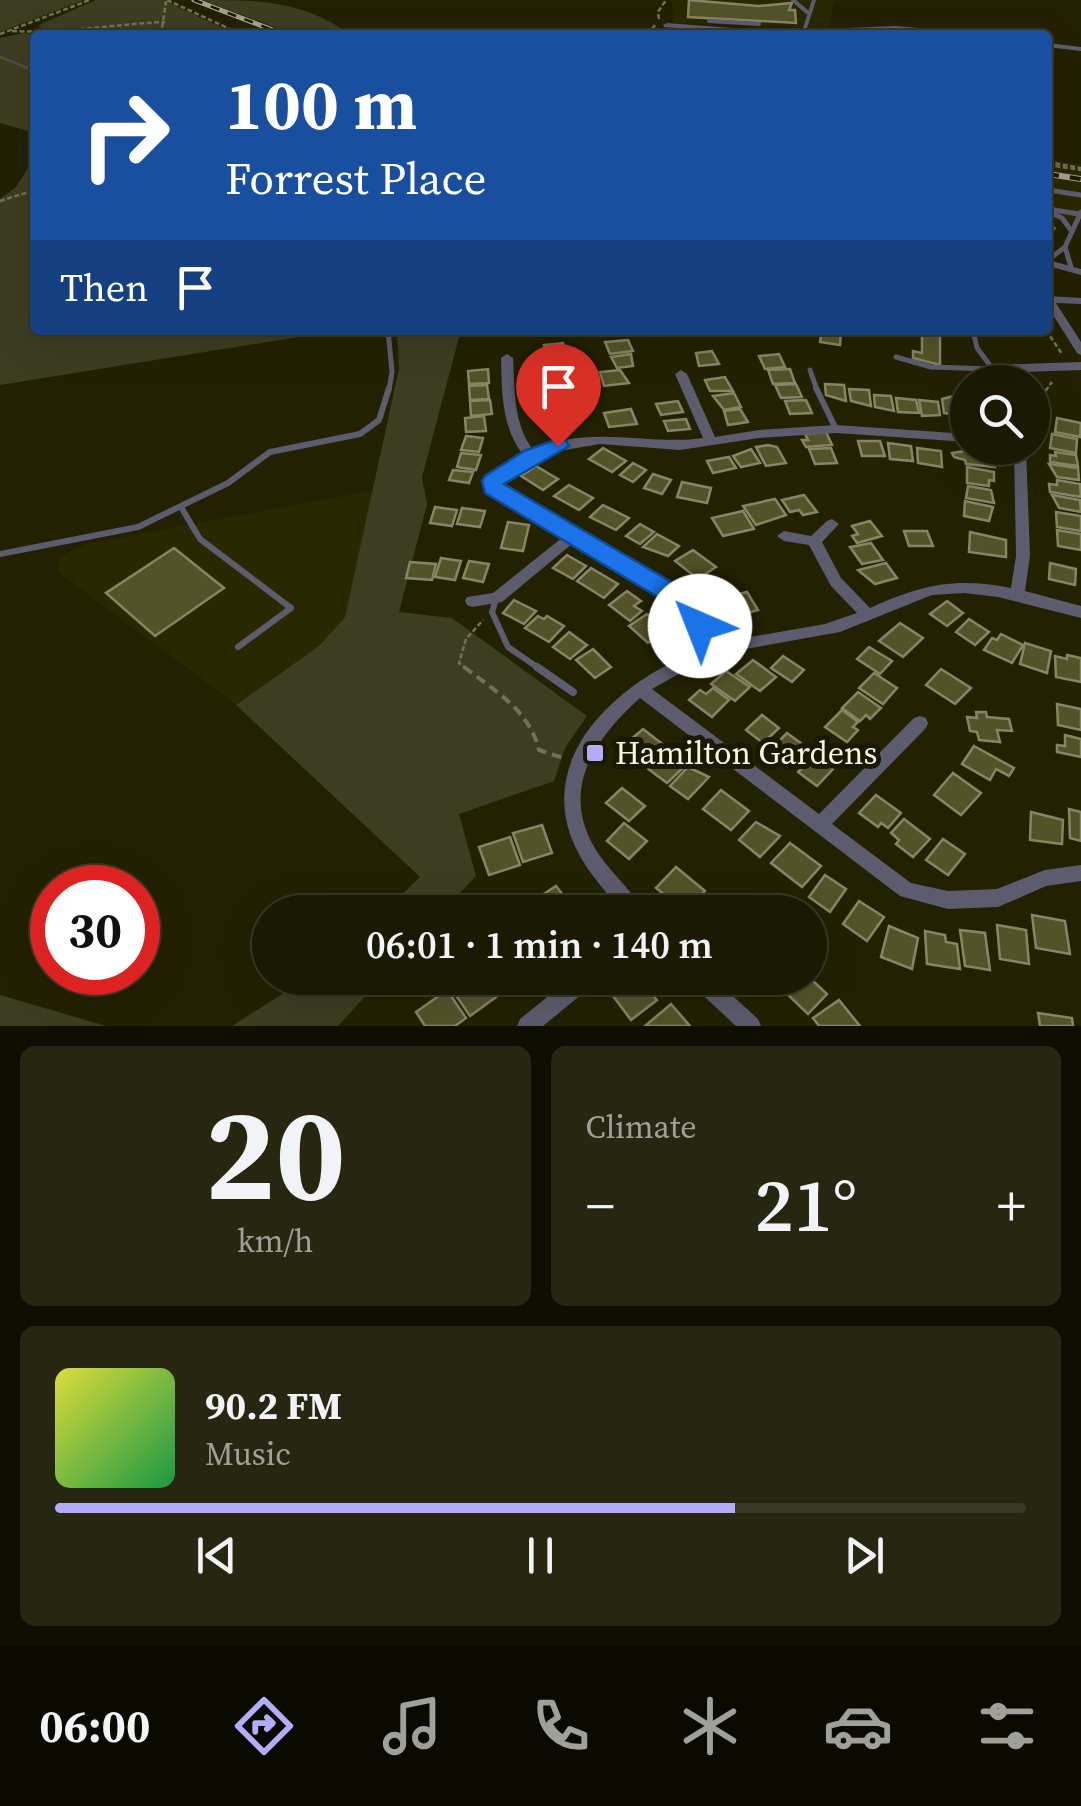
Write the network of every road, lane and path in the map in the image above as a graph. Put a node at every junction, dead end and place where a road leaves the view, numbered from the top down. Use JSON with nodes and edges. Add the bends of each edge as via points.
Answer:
{"nodes":[{"id":1,"x":90,"y":0,"type":"edge"},
{"id":2,"x":167,"y":0,"type":"edge"},
{"id":3,"x":666,"y":0,"type":"edge"},
{"id":4,"x":792,"y":0,"type":"edge"},
{"id":5,"x":814,"y":0,"type":"edge"},
{"id":6,"x":808,"y":14,"type":"junction"},
{"id":7,"x":709,"y":21,"type":"dead end"},
{"id":8,"x":165,"y":22,"type":"junction"},
{"id":9,"x":664,"y":22,"type":"junction"},
{"id":10,"x":758,"y":24,"type":"dead end"},
{"id":11,"x":741,"y":27,"type":"junction"},
{"id":12,"x":66,"y":30,"type":"edge"},
{"id":13,"x":163,"y":30,"type":"edge"},
{"id":14,"x":231,"y":30,"type":"edge"},
{"id":15,"x":660,"y":30,"type":"edge"},
{"id":16,"x":782,"y":30,"type":"edge"},
{"id":17,"x":808,"y":30,"type":"edge"},
{"id":18,"x":852,"y":30,"type":"edge"},
{"id":19,"x":918,"y":30,"type":"edge"},
{"id":20,"x":12,"y":31,"type":"junction"},
{"id":21,"x":30,"y":32,"type":"edge"},
{"id":22,"x":0,"y":34,"type":"edge"},
{"id":23,"x":1052,"y":45,"type":"edge"},
{"id":24,"x":1081,"y":49,"type":"edge"},
{"id":25,"x":1052,"y":165,"type":"edge"},
{"id":26,"x":1081,"y":169,"type":"edge"},
{"id":27,"x":1052,"y":191,"type":"edge"},
{"id":28,"x":30,"y":192,"type":"edge"},
{"id":29,"x":1073,"y":194,"type":"junction"},
{"id":30,"x":1081,"y":195,"type":"edge"},
{"id":31,"x":0,"y":201,"type":"edge"},
{"id":32,"x":1052,"y":210,"type":"edge"},
{"id":33,"x":1052,"y":212,"type":"edge"},
{"id":34,"x":1080,"y":212,"type":"edge"},
{"id":35,"x":1070,"y":229,"type":"junction"},
{"id":36,"x":1065,"y":248,"type":"junction"},
{"id":37,"x":1052,"y":259,"type":"edge"},
{"id":38,"x":1076,"y":270,"type":"edge"},
{"id":39,"x":1052,"y":299,"type":"edge"},
{"id":40,"x":1079,"y":302,"type":"edge"},
{"id":41,"x":1052,"y":305,"type":"edge"},
{"id":42,"x":1064,"y":322,"type":"junction"},
{"id":43,"x":388,"y":335,"type":"edge"},
{"id":44,"x":974,"y":335,"type":"edge"},
{"id":45,"x":1050,"y":335,"type":"edge"},
{"id":46,"x":1081,"y":350,"type":"edge"},
{"id":47,"x":896,"y":357,"type":"dead end"},
{"id":48,"x":507,"y":358,"type":"dead end"},
{"id":49,"x":990,"y":365,"type":"edge"},
{"id":50,"x":950,"y":367,"type":"edge"},
{"id":51,"x":1050,"y":367,"type":"edge"},
{"id":52,"x":1077,"y":367,"type":"edge"},
{"id":53,"x":810,"y":370,"type":"dead end"},
{"id":54,"x":680,"y":374,"type":"dead end"},
{"id":55,"x":1050,"y":384,"type":"edge"},
{"id":56,"x":836,"y":428,"type":"junction"},
{"id":57,"x":950,"y":437,"type":"edge"},
{"id":58,"x":711,"y":442,"type":"junction"},
{"id":59,"x":531,"y":456,"type":"junction"},
{"id":60,"x":1020,"y":465,"type":"edge"},
{"id":61,"x":180,"y":506,"type":"junction"},
{"id":62,"x":832,"y":524,"type":"dead end"},
{"id":63,"x":784,"y":536,"type":"dead end"},
{"id":64,"x":572,"y":537,"type":"junction"},
{"id":65,"x":814,"y":541,"type":"junction"},
{"id":66,"x":0,"y":554,"type":"edge"},
{"id":67,"x":1016,"y":595,"type":"junction"},
{"id":68,"x":472,"y":602,"type":"dead end"},
{"id":69,"x":494,"y":605,"type":"junction"},
{"id":70,"x":1081,"y":612,"type":"edge"},
{"id":71,"x":867,"y":614,"type":"junction"},
{"id":72,"x":238,"y":647,"type":"dead end"},
{"id":73,"x":718,"y":649,"type":"junction"},
{"id":74,"x":640,"y":689,"type":"junction"},
{"id":75,"x":573,"y":692,"type":"dead end"},
{"id":76,"x":920,"y":723,"type":"dead end"},
{"id":77,"x":579,"y":764,"type":"junction"},
{"id":78,"x":820,"y":825,"type":"junction"},
{"id":79,"x":1081,"y":873,"type":"edge"},
{"id":80,"x":620,"y":895,"type":"edge"},
{"id":81,"x":565,"y":995,"type":"edge"},
{"id":82,"x":718,"y":995,"type":"edge"},
{"id":83,"x":527,"y":1026,"type":"edge"},
{"id":84,"x":751,"y":1026,"type":"edge"}],
"edges":[{"from":1,"to":20,"type":"path"},
{"from":2,"to":8,"type":"path"},
{"from":2,"to":14,"type":"path"},
{"from":3,"to":9,"type":"path","via":[[658,12]]},
{"from":4,"to":6,"type":"lane"},
{"from":5,"to":6,"type":"lane"},
{"from":6,"to":17,"type":"lane"},
{"from":7,"to":11,"type":"lane"},
{"from":8,"to":12,"type":"path"},
{"from":8,"to":13,"type":"path"},
{"from":9,"to":11,"type":"street"},
{"from":9,"to":15,"type":"street"},
{"from":10,"to":11,"type":"lane"},
{"from":11,"to":16,"type":"street"},
{"from":18,"to":19,"type":"street"},
{"from":20,"to":21,"type":"path"},
{"from":20,"to":22,"type":"path"},
{"from":23,"to":24,"type":"street"},
{"from":25,"to":26,"type":"path"},
{"from":27,"to":29,"type":"lane"},
{"from":28,"to":31,"type":"path"},
{"from":29,"to":30,"type":"lane"},
{"from":29,"to":34,"type":"lane","via":[[1080,197]]},
{"from":32,"to":34,"type":"lane"},
{"from":33,"to":35,"type":"lane"},
{"from":34,"to":35,"type":"lane"},
{"from":35,"to":36,"type":"lane"},
{"from":36,"to":37,"type":"lane"},
{"from":36,"to":38,"type":"lane"},
{"from":39,"to":40,"type":"street"},
{"from":40,"to":42,"type":"street"},
{"from":41,"to":42,"type":"street"},
{"from":42,"to":46,"type":"street"},
{"from":43,"to":61,"type":"lane","via":[[388,395],[371,428],[270,452],[228,484]]},
{"from":44,"to":49,"type":"lane"},
{"from":45,"to":52,"type":"path"},
{"from":47,"to":50,"type":"lane"},
{"from":48,"to":59,"type":"street","via":[[514,426]]},
{"from":51,"to":52,"type":"street"},
{"from":52,"to":55,"type":"path"},
{"from":53,"to":56,"type":"lane"},
{"from":54,"to":58,"type":"street"},
{"from":56,"to":57,"type":"street"},
{"from":56,"to":58,"type":"street"},
{"from":58,"to":59,"type":"street","via":[[600,440]]},
{"from":59,"to":64,"type":"street","via":[[493,481],[493,488]]},
{"from":60,"to":67,"type":"street","via":[[1023,556]]},
{"from":61,"to":66,"type":"lane","via":[[138,527]]},
{"from":61,"to":72,"type":"lane","via":[[200,539],[291,608]]},
{"from":62,"to":65,"type":"street"},
{"from":63,"to":65,"type":"street"},
{"from":64,"to":69,"type":"street"},
{"from":64,"to":73,"type":"street","via":[[664,590]]},
{"from":65,"to":71,"type":"street","via":[[836,582]]},
{"from":67,"to":70,"type":"street"},
{"from":67,"to":71,"type":"street","via":[[944,588],[910,594]]},
{"from":68,"to":69,"type":"street"},
{"from":69,"to":75,"type":"lane","via":[[508,647]]},
{"from":69,"to":77,"type":"path","via":[[470,631],[459,663],[518,712],[538,734],[539,750]]},
{"from":71,"to":73,"type":"street","via":[[841,626]]},
{"from":73,"to":74,"type":"street"},
{"from":74,"to":77,"type":"street","via":[[593,734]]},
{"from":74,"to":78,"type":"street"},
{"from":76,"to":78,"type":"street"},
{"from":77,"to":80,"type":"street","via":[[571,799],[577,830],[589,859]]},
{"from":78,"to":79,"type":"street","via":[[906,890],[948,900],[998,898],[1044,878]]},
{"from":81,"to":83,"type":"street"},
{"from":82,"to":84,"type":"street"}]}
